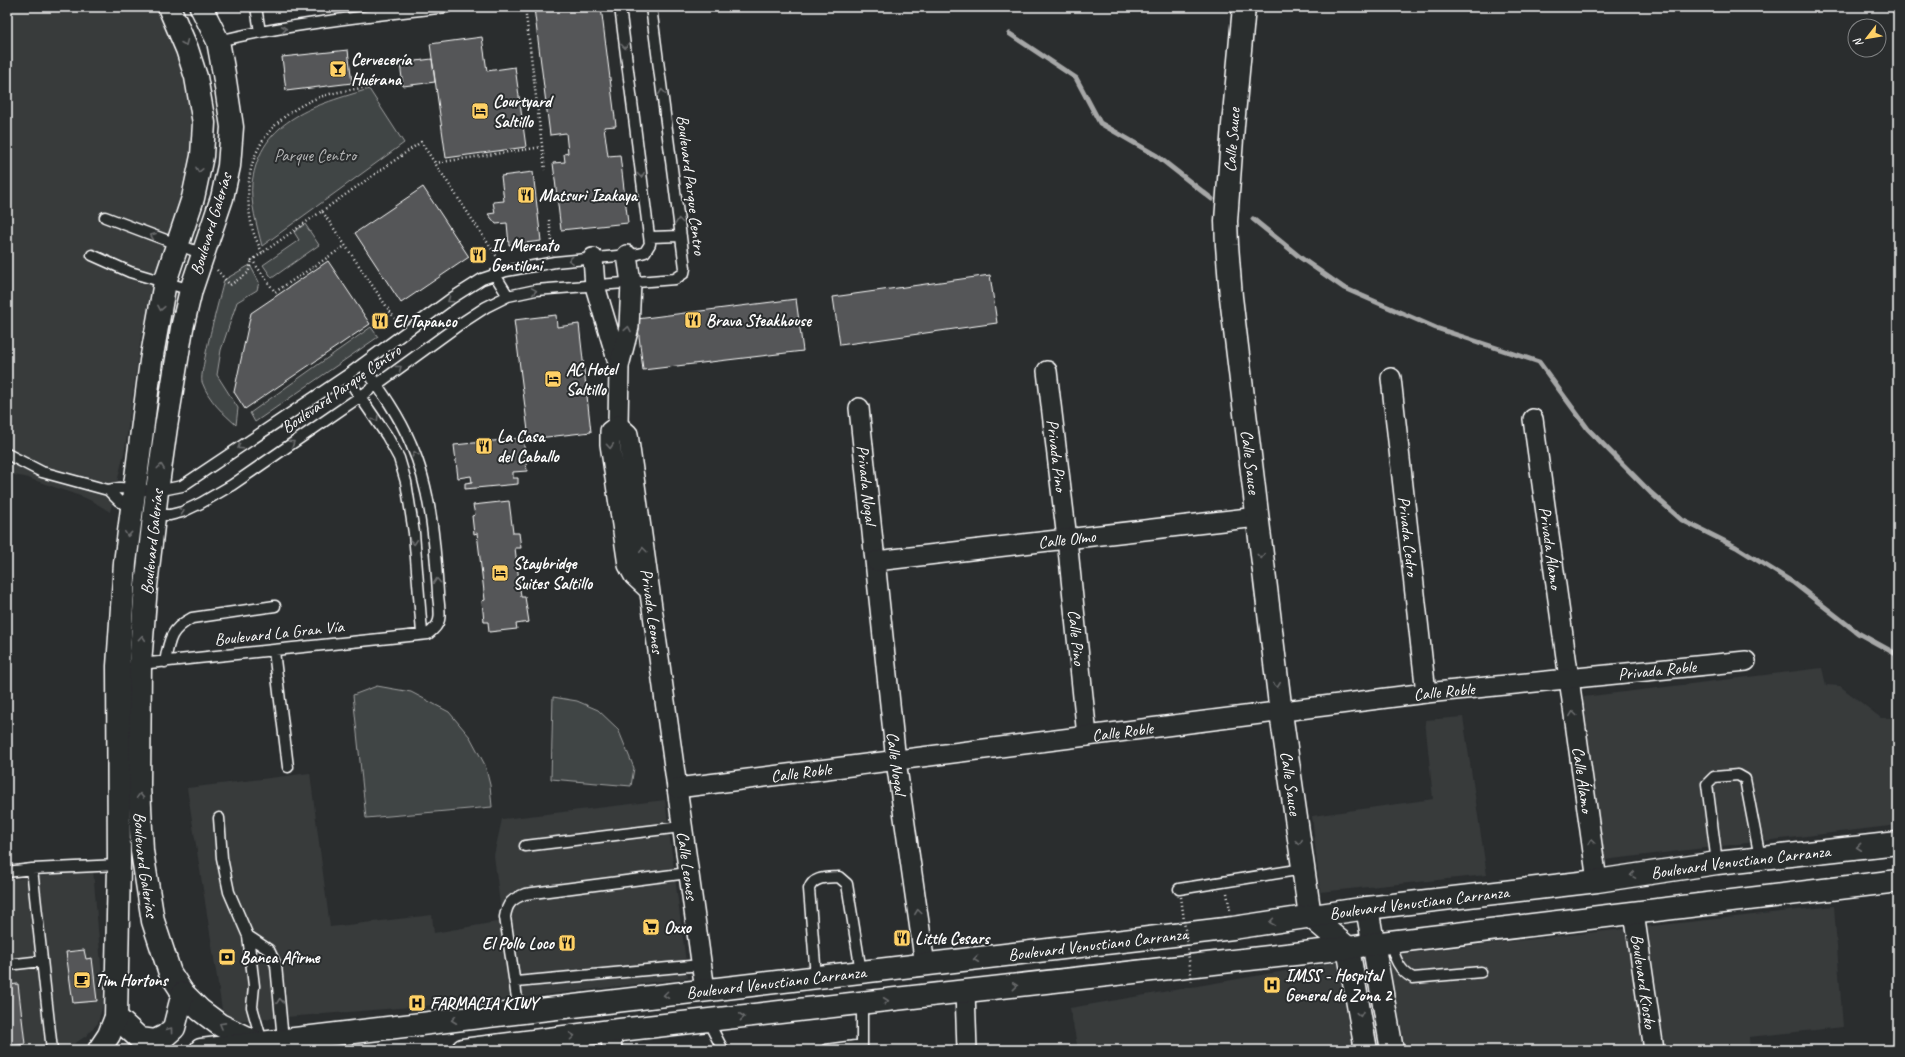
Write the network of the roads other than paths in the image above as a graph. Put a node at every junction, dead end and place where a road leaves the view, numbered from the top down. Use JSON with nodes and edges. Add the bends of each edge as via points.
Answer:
{"nodes":[{"id":1,"x":169,"y":7,"type":"edge"},
{"id":2,"x":201,"y":7,"type":"edge"},
{"id":3,"x":256,"y":7,"type":"edge"},
{"id":4,"x":447,"y":7,"type":"edge"},
{"id":5,"x":620,"y":7,"type":"edge"},
{"id":6,"x":651,"y":7,"type":"edge"},
{"id":7,"x":1244,"y":7,"type":"edge"},
{"id":8,"x":260,"y":32,"type":"junction"},
{"id":9,"x":218,"y":41,"type":"junction"},
{"id":10,"x":193,"y":198,"type":"junction"},
{"id":11,"x":222,"y":198,"type":"junction"},
{"id":12,"x":105,"y":218,"type":"dead end"},
{"id":13,"x":681,"y":236,"type":"junction"},
{"id":14,"x":650,"y":237,"type":"junction"},
{"id":15,"x":177,"y":245,"type":"junction"},
{"id":16,"x":203,"y":254,"type":"junction"},
{"id":17,"x":92,"y":255,"type":"dead end"},
{"id":18,"x":627,"y":256,"type":"junction"},
{"id":19,"x":593,"y":258,"type":"junction"},
{"id":20,"x":495,"y":275,"type":"junction"},
{"id":21,"x":166,"y":282,"type":"junction"},
{"id":22,"x":632,"y":283,"type":"junction"},
{"id":23,"x":595,"y":286,"type":"junction"},
{"id":24,"x":191,"y":290,"type":"junction"},
{"id":25,"x":508,"y":296,"type":"junction"},
{"id":26,"x":362,"y":364,"type":"junction"},
{"id":27,"x":619,"y":366,"type":"junction"},
{"id":28,"x":1047,"y":371,"type":"dead end"},
{"id":29,"x":346,"y":376,"type":"junction"},
{"id":30,"x":1391,"y":378,"type":"dead end"},
{"id":31,"x":376,"y":384,"type":"junction"},
{"id":32,"x":361,"y":396,"type":"junction"},
{"id":33,"x":859,"y":408,"type":"dead end"},
{"id":34,"x":1533,"y":418,"type":"dead end"},
{"id":35,"x":7,"y":454,"type":"edge"},
{"id":36,"x":108,"y":490,"type":"junction"},
{"id":37,"x":158,"y":491,"type":"junction"},
{"id":38,"x":132,"y":499,"type":"junction"},
{"id":39,"x":155,"y":516,"type":"junction"},
{"id":40,"x":1256,"y":518,"type":"junction"},
{"id":41,"x":1067,"y":539,"type":"junction"},
{"id":42,"x":876,"y":561,"type":"junction"},
{"id":43,"x":275,"y":606,"type":"dead end"},
{"id":44,"x":422,"y":633,"type":"junction"},
{"id":45,"x":274,"y":651,"type":"junction"},
{"id":46,"x":1746,"y":661,"type":"dead end"},
{"id":47,"x":165,"y":662,"type":"junction"},
{"id":48,"x":140,"y":664,"type":"junction"},
{"id":49,"x":1568,"y":678,"type":"junction"},
{"id":50,"x":1426,"y":693,"type":"junction"},
{"id":51,"x":1281,"y":713,"type":"junction"},
{"id":52,"x":1087,"y":736,"type":"junction"},
{"id":53,"x":896,"y":761,"type":"junction"},
{"id":54,"x":288,"y":767,"type":"dead end"},
{"id":55,"x":677,"y":788,"type":"junction"},
{"id":56,"x":219,"y":818,"type":"dead end"},
{"id":57,"x":682,"y":827,"type":"junction"},
{"id":58,"x":1898,"y":843,"type":"edge"},
{"id":59,"x":525,"y":846,"type":"dead end"},
{"id":60,"x":1760,"y":858,"type":"junction"},
{"id":61,"x":1717,"y":863,"type":"junction"},
{"id":62,"x":119,"y":865,"type":"junction"},
{"id":63,"x":32,"y":869,"type":"junction"},
{"id":64,"x":1302,"y":870,"type":"junction"},
{"id":65,"x":7,"y":872,"type":"edge"},
{"id":66,"x":688,"y":873,"type":"junction"},
{"id":67,"x":1597,"y":881,"type":"junction"},
{"id":68,"x":1898,"y":881,"type":"edge"},
{"id":69,"x":1180,"y":893,"type":"road end"},
{"id":70,"x":1368,"y":908,"type":"junction"},
{"id":71,"x":1634,"y":913,"type":"junction"},
{"id":72,"x":1310,"y":916,"type":"junction"},
{"id":73,"x":248,"y":936,"type":"junction"},
{"id":74,"x":1382,"y":943,"type":"junction"},
{"id":75,"x":1348,"y":948,"type":"junction"},
{"id":76,"x":42,"y":961,"type":"junction"},
{"id":77,"x":7,"y":965,"type":"edge"},
{"id":78,"x":701,"y":965,"type":"junction"},
{"id":79,"x":926,"y":965,"type":"junction"},
{"id":80,"x":861,"y":972,"type":"junction"},
{"id":81,"x":1482,"y":972,"type":"dead end"},
{"id":82,"x":816,"y":977,"type":"junction"},
{"id":83,"x":516,"y":982,"type":"junction"},
{"id":84,"x":705,"y":990,"type":"junction"},
{"id":85,"x":965,"y":991,"type":"junction"},
{"id":86,"x":183,"y":993,"type":"junction"},
{"id":87,"x":862,"y":1004,"type":"junction"},
{"id":88,"x":519,"y":1012,"type":"junction"},
{"id":89,"x":116,"y":1017,"type":"junction"},
{"id":90,"x":708,"y":1021,"type":"junction"},
{"id":91,"x":284,"y":1040,"type":"junction"},
{"id":92,"x":611,"y":1041,"type":"edge"},
{"id":93,"x":259,"y":1042,"type":"junction"},
{"id":94,"x":862,"y":1048,"type":"edge"},
{"id":95,"x":52,"y":1050,"type":"edge"},
{"id":96,"x":99,"y":1050,"type":"edge"},
{"id":97,"x":201,"y":1050,"type":"edge"},
{"id":98,"x":463,"y":1050,"type":"edge"},
{"id":99,"x":723,"y":1050,"type":"edge"},
{"id":100,"x":826,"y":1050,"type":"edge"},
{"id":101,"x":967,"y":1050,"type":"edge"},
{"id":102,"x":1366,"y":1050,"type":"edge"},
{"id":103,"x":1392,"y":1050,"type":"edge"},
{"id":104,"x":1654,"y":1050,"type":"edge"}],
"edges":[{"from":1,"to":10,"type":"street","name":"Boulevard Galerías","one_way":true,"via":[[196,77],[204,123],[202,156]]},
{"from":2,"to":9,"type":"street","name":"Boulevard Galerías"},
{"from":3,"to":8,"type":"lane"},
{"from":8,"to":4,"type":"lane","one_way":true},
{"from":5,"to":14,"type":"lane","one_way":true},
{"from":13,"to":6,"type":"lane","name":"Boulevard Parque Centro","one_way":true},
{"from":7,"to":40,"type":"street","name":"Calle Sauce","via":[[1226,227],[1231,297]]},
{"from":8,"to":9,"type":"lane"},
{"from":9,"to":11,"type":"street","name":"Boulevard Galerías","via":[[232,127],[229,166]]},
{"from":10,"to":11,"type":"street","via":[[201,205],[208,206]]},
{"from":10,"to":15,"type":"street","name":"Boulevard Galerías"},
{"from":11,"to":16,"type":"street","name":"Boulevard Galerías"},
{"from":15,"to":12,"type":"lane","one_way":true},
{"from":13,"to":14,"type":"lane"},
{"from":13,"to":22,"type":"lane","name":"Boulevard Parque Centro","via":[[684,273],[675,278]]},
{"from":14,"to":18,"type":"lane","name":"Boulevard Parque Centro","via":[[650,248],[645,252]]},
{"from":15,"to":16,"type":"lane"},
{"from":15,"to":21,"type":"street","name":"Boulevard Galerías"},
{"from":16,"to":24,"type":"street","name":"Boulevard Galerías"},
{"from":17,"to":21,"type":"lane","via":[[130,272]]},
{"from":18,"to":19,"type":"lane","name":"Boulevard Parque Centro"},
{"from":18,"to":22,"type":"street"},
{"from":19,"to":20,"type":"lane","name":"Boulevard Parque Centro","one_way":true,"via":[[555,262]]},
{"from":19,"to":23,"type":"street"},
{"from":20,"to":25,"type":"lane"},
{"from":20,"to":26,"type":"lane","name":"Boulevard Parque Centro","one_way":true,"via":[[482,279],[452,298]]},
{"from":21,"to":24,"type":"lane"},
{"from":21,"to":38,"type":"street","name":"Boulevard Galerías","one_way":true,"via":[[151,361]]},
{"from":22,"to":23,"type":"lane","name":"Boulevard Parque Centro"},
{"from":27,"to":22,"type":"street","one_way":true,"via":[[629,327]]},
{"from":25,"to":23,"type":"lane","name":"Boulevard Parque Centro","one_way":true,"via":[[536,290]]},
{"from":23,"to":27,"type":"street"},
{"from":37,"to":24,"type":"street","name":"Boulevard Galerías","one_way":true,"via":[[181,336]]},
{"from":31,"to":25,"type":"lane","name":"Boulevard Parque Centro","one_way":true,"via":[[460,324]]},
{"from":26,"to":29,"type":"lane","name":"Boulevard Parque Centro"},
{"from":26,"to":31,"type":"lane","name":"Boulevard La Gran Vía"},
{"from":27,"to":55,"type":"street","name":"Privada Leones","via":[[623,429]]},
{"from":28,"to":41,"type":"street","name":"Privada Pino"},
{"from":29,"to":32,"type":"lane"},
{"from":29,"to":37,"type":"lane","name":"Boulevard Parque Centro","one_way":true,"via":[[187,482]]},
{"from":30,"to":50,"type":"street","name":"Privada Cedro"},
{"from":31,"to":32,"type":"lane","name":"Boulevard Parque Centro"},
{"from":44,"to":31,"type":"lane","name":"Boulevard La Gran Vía","one_way":true,"via":[[428,634],[432,631],[439,620],[430,515],[422,475],[412,444],[399,418]]},
{"from":39,"to":32,"type":"lane","name":"Boulevard Parque Centro","one_way":true,"via":[[182,512],[232,485]]},
{"from":32,"to":44,"type":"lane","one_way":true,"via":[[387,436],[406,482],[414,533]]},
{"from":33,"to":42,"type":"street","name":"Privada Nogal"},
{"from":34,"to":49,"type":"street","name":"Privada Álamo"},
{"from":35,"to":36,"type":"lane","via":[[42,472]]},
{"from":36,"to":38,"type":"lane"},
{"from":36,"to":38,"type":"lane","via":[[120,488]]},
{"from":37,"to":38,"type":"lane","name":"Boulevard Parque Centro"},
{"from":37,"to":39,"type":"street","name":"Boulevard Galerías"},
{"from":38,"to":39,"type":"lane","name":"Boulevard Parque Centro"},
{"from":38,"to":62,"type":"street","name":"Boulevard Galerías","one_way":true,"via":[[118,666]]},
{"from":48,"to":39,"type":"street","name":"Boulevard Galerías","one_way":true},
{"from":40,"to":41,"type":"street","name":"Calle Olmo"},
{"from":40,"to":51,"type":"street","name":"Calle Sauce","one_way":true},
{"from":41,"to":42,"type":"street","name":"Calle Olmo"},
{"from":41,"to":52,"type":"street","name":"Calle Pino"},
{"from":42,"to":53,"type":"street","name":"Calle Nogal"},
{"from":43,"to":47,"type":"lane","via":[[192,618],[182,623],[172,635]]},
{"from":44,"to":45,"type":"lane","name":"Boulevard La Gran Vía"},
{"from":45,"to":47,"type":"lane","name":"Boulevard La Gran Vía"},
{"from":45,"to":54,"type":"lane"},
{"from":46,"to":49,"type":"street","name":"Privada Roble"},
{"from":47,"to":48,"type":"lane","name":"Boulevard La Gran Vía"},
{"from":86,"to":48,"type":"street","name":"Boulevard Galerías","one_way":true,"via":[[170,973],[161,947],[145,878],[139,785]]},
{"from":49,"to":50,"type":"street","name":"Calle Roble"},
{"from":67,"to":49,"type":"street","name":"Calle Álamo","one_way":true},
{"from":50,"to":51,"type":"street","name":"Calle Roble"},
{"from":51,"to":52,"type":"street","name":"Calle Roble"},
{"from":51,"to":64,"type":"street","name":"Calle Sauce","one_way":true},
{"from":52,"to":53,"type":"street","name":"Calle Roble"},
{"from":53,"to":55,"type":"street","name":"Calle Roble"},
{"from":79,"to":53,"type":"street","name":"Calle Nogal","one_way":true},
{"from":55,"to":57,"type":"street","name":"Calle Leones"},
{"from":56,"to":73,"type":"lane","via":[[222,858],[229,892]]},
{"from":57,"to":59,"type":"lane"},
{"from":57,"to":66,"type":"street","name":"Calle Leones"},
{"from":58,"to":60,"type":"street","name":"Boulevard Venustiano Carranza","one_way":true},
{"from":60,"to":61,"type":"street","name":"Boulevard Venustiano Carranza"},
{"from":60,"to":61,"type":"lane","via":[[1745,779],[1738,774],[1714,777],[1707,784]]},
{"from":61,"to":67,"type":"street","name":"Boulevard Venustiano Carranza","one_way":true},
{"from":62,"to":63,"type":"lane"},
{"from":62,"to":89,"type":"street","name":"Boulevard Galerías"},
{"from":63,"to":65,"type":"lane"},
{"from":63,"to":76,"type":"lane"},
{"from":64,"to":69,"type":"lane"},
{"from":64,"to":72,"type":"street","name":"Calle Sauce"},
{"from":66,"to":78,"type":"street","name":"Calle Leones"},
{"from":66,"to":83,"type":"lane","via":[[515,897],[507,905],[505,917]]},
{"from":67,"to":70,"type":"street","name":"Boulevard Venustiano Carranza"},
{"from":68,"to":71,"type":"street","name":"Boulevard Venustiano Carranza"},
{"from":70,"to":72,"type":"street","name":"Boulevard Venustiano Carranza"},
{"from":70,"to":74,"type":"street"},
{"from":71,"to":74,"type":"street","name":"Boulevard Venustiano Carranza"},
{"from":71,"to":104,"type":"street","name":"Boulevard Kiosko"},
{"from":72,"to":75,"type":"street"},
{"from":72,"to":79,"type":"street","name":"Boulevard Venustiano Carranza","one_way":true,"via":[[1233,928]]},
{"from":91,"to":73,"type":"lane","one_way":true,"via":[[276,965],[268,950]]},
{"from":73,"to":93,"type":"lane","via":[[254,986],[252,1007]]},
{"from":74,"to":75,"type":"street","name":"Boulevard Venustiano Carranza"},
{"from":74,"to":81,"type":"lane","via":[[1403,971],[1413,978]]},
{"from":74,"to":103,"type":"street"},
{"from":85,"to":75,"type":"street","name":"Boulevard Venustiano Carranza","one_way":true},
{"from":75,"to":102,"type":"street","one_way":true},
{"from":76,"to":77,"type":"lane"},
{"from":76,"to":95,"type":"lane"},
{"from":78,"to":83,"type":"lane"},
{"from":78,"to":84,"type":"street","name":"Calle Leones"},
{"from":79,"to":80,"type":"street","name":"Boulevard Venustiano Carranza"},
{"from":80,"to":82,"type":"street","name":"Boulevard Venustiano Carranza"},
{"from":80,"to":82,"type":"lane","via":[[847,884],[839,877],[818,879],[809,889]]},
{"from":82,"to":84,"type":"street","name":"Boulevard Venustiano Carranza"},
{"from":83,"to":88,"type":"lane"},
{"from":84,"to":88,"type":"street","name":"Boulevard Venustiano Carranza","one_way":true},
{"from":87,"to":85,"type":"street","name":"Boulevard Venustiano Carranza","one_way":true},
{"from":85,"to":101,"type":"street"},
{"from":89,"to":86,"type":"street","one_way":true,"via":[[140,1039],[155,1041],[174,1028]]},
{"from":93,"to":86,"type":"street","name":"Boulevard Galerías","one_way":true,"via":[[220,1025]]},
{"from":90,"to":87,"type":"street","name":"Boulevard Venustiano Carranza","one_way":true},
{"from":87,"to":94,"type":"lane"},
{"from":88,"to":91,"type":"street","name":"Boulevard Venustiano Carranza","one_way":true},
{"from":89,"to":96,"type":"street","name":"Boulevard Galerías","via":[[109,1036]]},
{"from":90,"to":92,"type":"street","name":"Boulevard Venustiano Carranza"},
{"from":90,"to":99,"type":"lane"},
{"from":91,"to":93,"type":"street","name":"Boulevard Venustiano Carranza"},
{"from":98,"to":92,"type":"street","name":"Boulevard Venustiano Carranza","one_way":true},
{"from":93,"to":97,"type":"street","name":"Boulevard Venustiano Carranza"},
{"from":94,"to":100,"type":"lane"}]}
